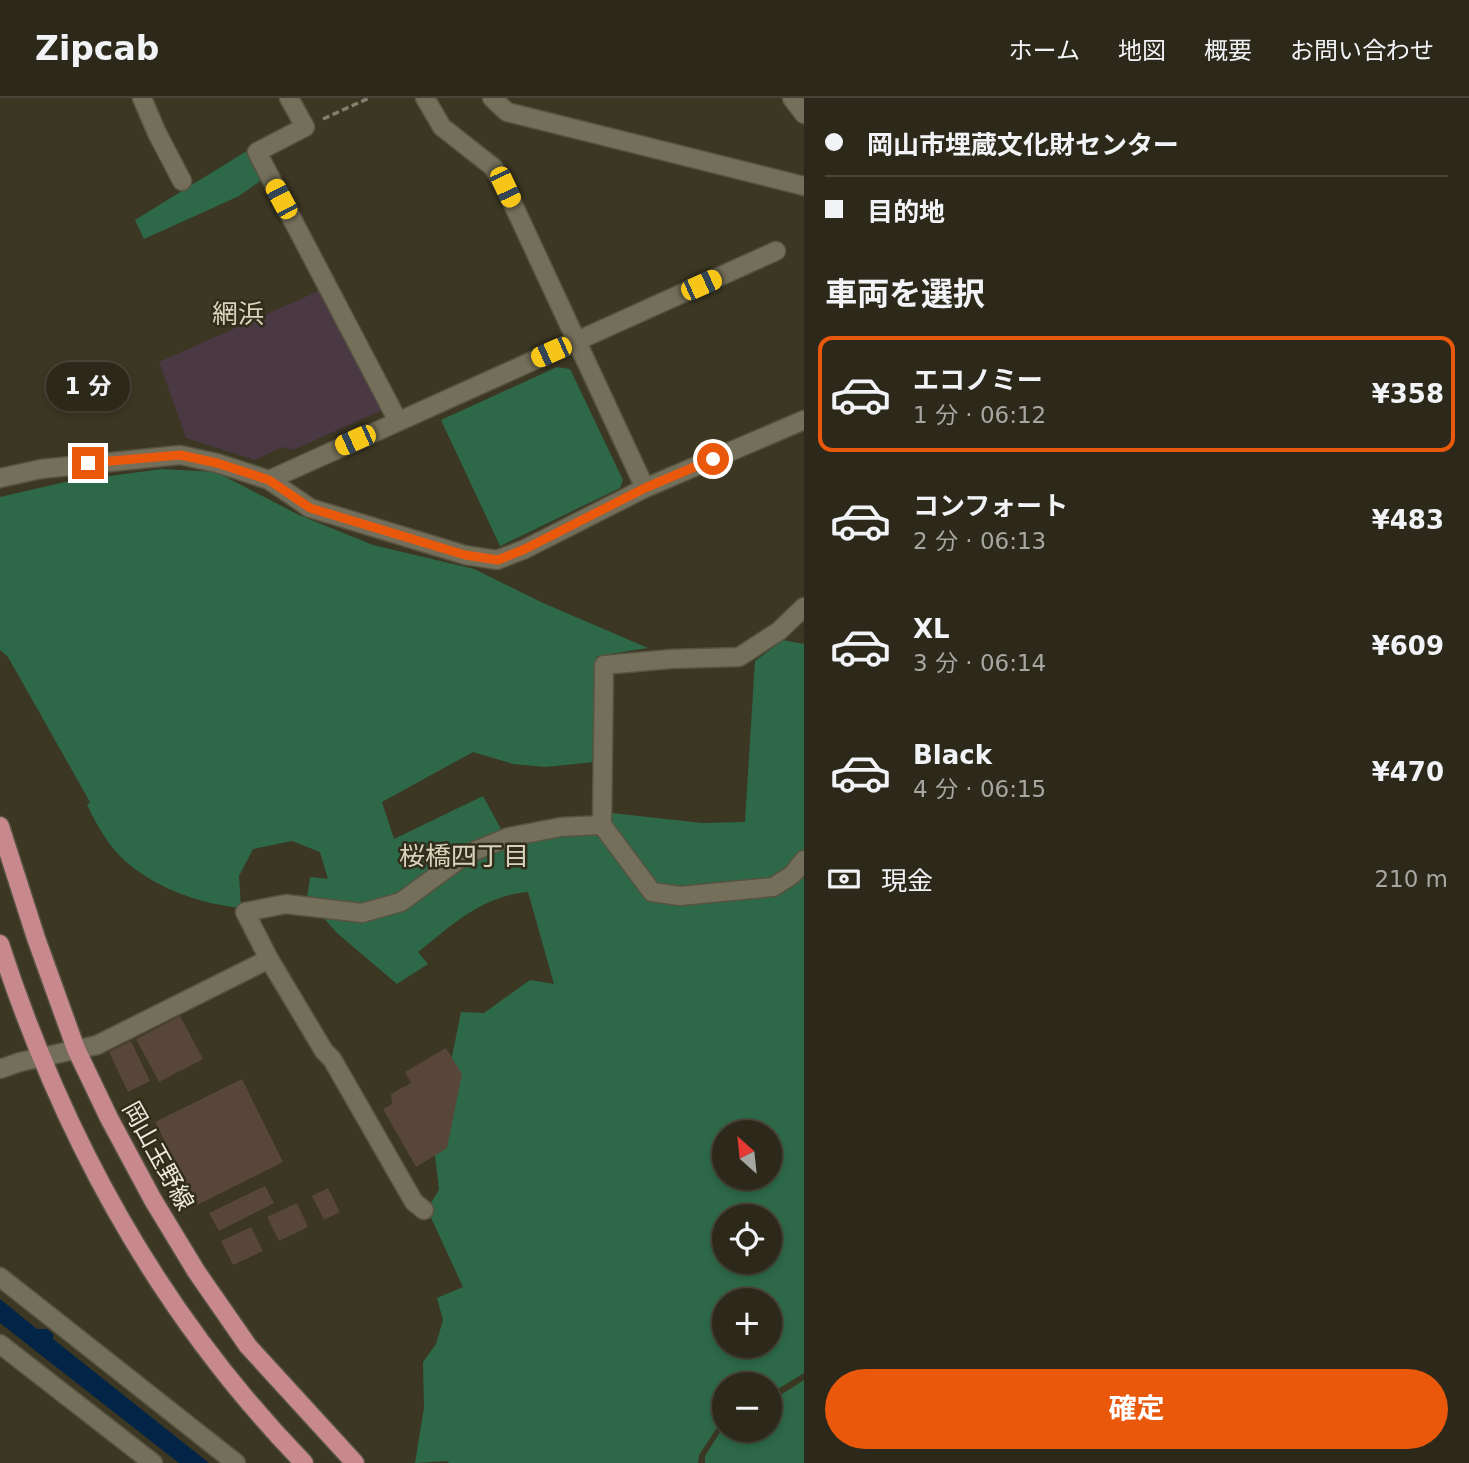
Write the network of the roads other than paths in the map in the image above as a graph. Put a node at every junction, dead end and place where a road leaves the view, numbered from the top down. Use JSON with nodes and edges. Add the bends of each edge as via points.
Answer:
{"nodes":[{"id":1,"x":142,"y":98,"type":"edge"},
{"id":2,"x":289,"y":98,"type":"edge"},
{"id":3,"x":425,"y":98,"type":"edge"},
{"id":4,"x":492,"y":98,"type":"edge"},
{"id":5,"x":792,"y":98,"type":"edge"},
{"id":6,"x":804,"y":114,"type":"edge"},
{"id":7,"x":182,"y":181,"type":"dead end"},
{"id":8,"x":804,"y":186,"type":"edge"},
{"id":9,"x":776,"y":251,"type":"dead end"},
{"id":10,"x":576,"y":341,"type":"junction"},
{"id":11,"x":804,"y":420,"type":"edge"},
{"id":12,"x":398,"y":421,"type":"junction"},
{"id":13,"x":0,"y":478,"type":"edge"},
{"id":14,"x":269,"y":480,"type":"junction"},
{"id":15,"x":645,"y":488,"type":"junction"},
{"id":16,"x":804,"y":607,"type":"edge"},
{"id":17,"x":602,"y":825,"type":"junction"},
{"id":18,"x":0,"y":826,"type":"edge"},
{"id":19,"x":804,"y":860,"type":"edge"},
{"id":20,"x":0,"y":944,"type":"edge"},
{"id":21,"x":269,"y":959,"type":"junction"},
{"id":22,"x":76,"y":1049,"type":"junction"},
{"id":23,"x":40,"y":1058,"type":"junction"},
{"id":24,"x":0,"y":1069,"type":"edge"},
{"id":25,"x":424,"y":1210,"type":"dead end"},
{"id":26,"x":0,"y":1277,"type":"edge"},
{"id":27,"x":0,"y":1344,"type":"edge"},
{"id":28,"x":153,"y":1463,"type":"edge"},
{"id":29,"x":236,"y":1463,"type":"edge"},
{"id":30,"x":304,"y":1463,"type":"edge"},
{"id":31,"x":355,"y":1463,"type":"edge"}],
"edges":[{"from":1,"to":7,"type":"street"},
{"from":2,"to":12,"type":"street","via":[[305,127],[257,152]]},
{"from":3,"to":10,"type":"street","via":[[442,127],[493,167]]},
{"from":4,"to":8,"type":"street","via":[[508,112]]},
{"from":5,"to":6,"type":"street"},
{"from":9,"to":10,"type":"street"},
{"from":10,"to":12,"type":"street"},
{"from":10,"to":15,"type":"street"},
{"from":11,"to":15,"type":"street"},
{"from":12,"to":14,"type":"street"},
{"from":13,"to":14,"type":"street","via":[[41,469],[180,455]]},
{"from":14,"to":15,"type":"street","via":[[310,508],[465,555],[498,560]]},
{"from":16,"to":17,"type":"street","via":[[779,631],[739,657],[604,665]]},
{"from":17,"to":19,"type":"street","via":[[652,892],[680,896],[773,887]]},
{"from":17,"to":21,"type":"street","via":[[509,837],[465,855],[401,902],[362,913],[286,904],[245,912]]},
{"from":18,"to":22,"type":"main road","name":"岡山玉野線"},
{"from":20,"to":23,"type":"main road"},
{"from":21,"to":22,"type":"street","via":[[97,1045]]},
{"from":21,"to":25,"type":"street","via":[[414,1202]]},
{"from":22,"to":23,"type":"street"},
{"from":22,"to":31,"type":"main road","name":"岡山玉野線","via":[[108,1118],[196,1271],[248,1346]]},
{"from":23,"to":24,"type":"street"},
{"from":23,"to":30,"type":"main road","via":[[115,1212],[164,1288],[220,1367]]},
{"from":26,"to":29,"type":"street"},
{"from":27,"to":28,"type":"street"}]}
